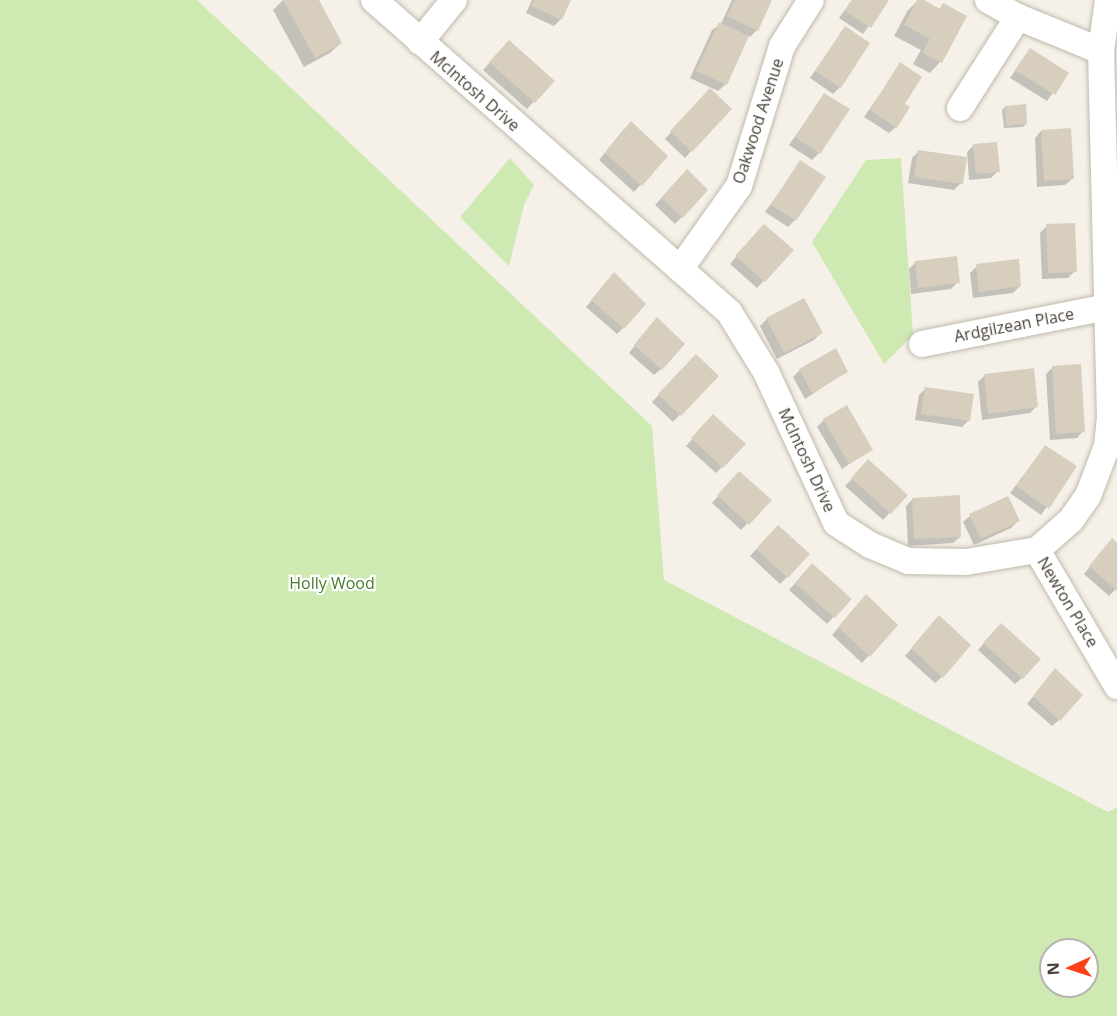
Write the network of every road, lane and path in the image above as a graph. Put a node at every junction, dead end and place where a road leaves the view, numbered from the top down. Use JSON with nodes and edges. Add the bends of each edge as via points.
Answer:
{"nodes":[{"id":1,"x":374,"y":0,"type":"edge"},
{"id":2,"x":454,"y":0,"type":"edge"},
{"id":3,"x":811,"y":0,"type":"edge"},
{"id":4,"x":988,"y":0,"type":"edge"},
{"id":5,"x":1108,"y":0,"type":"edge"},
{"id":6,"x":1018,"y":17,"type":"junction"},
{"id":7,"x":420,"y":42,"type":"junction"},
{"id":8,"x":1101,"y":51,"type":"junction"},
{"id":9,"x":960,"y":108,"type":"dead end"},
{"id":10,"x":680,"y":269,"type":"junction"},
{"id":11,"x":1107,"y":307,"type":"junction"},
{"id":12,"x":922,"y":344,"type":"dead end"},
{"id":13,"x":1037,"y":550,"type":"junction"},
{"id":14,"x":1117,"y":686,"type":"edge"}],
"edges":[{"from":1,"to":7,"type":"street","name":"McIntosh Drive"},
{"from":2,"to":7,"type":"street"},
{"from":3,"to":10,"type":"street","name":"Oakwood Avenue","via":[[782,46],[740,186]]},
{"from":4,"to":6,"type":"street"},
{"from":5,"to":8,"type":"street"},
{"from":6,"to":8,"type":"street"},
{"from":6,"to":9,"type":"street"},
{"from":7,"to":10,"type":"street","name":"McIntosh Drive"},
{"from":8,"to":11,"type":"street"},
{"from":10,"to":13,"type":"street","name":"McIntosh Drive","via":[[729,312],[766,372],[836,523],[870,545],[908,561],[966,562]]},
{"from":11,"to":12,"type":"street","name":"Ardgilzean Place"},
{"from":11,"to":13,"type":"street","via":[[1107,446],[1088,496],[1071,520]]},
{"from":13,"to":14,"type":"street","name":"Newton Place"}]}
